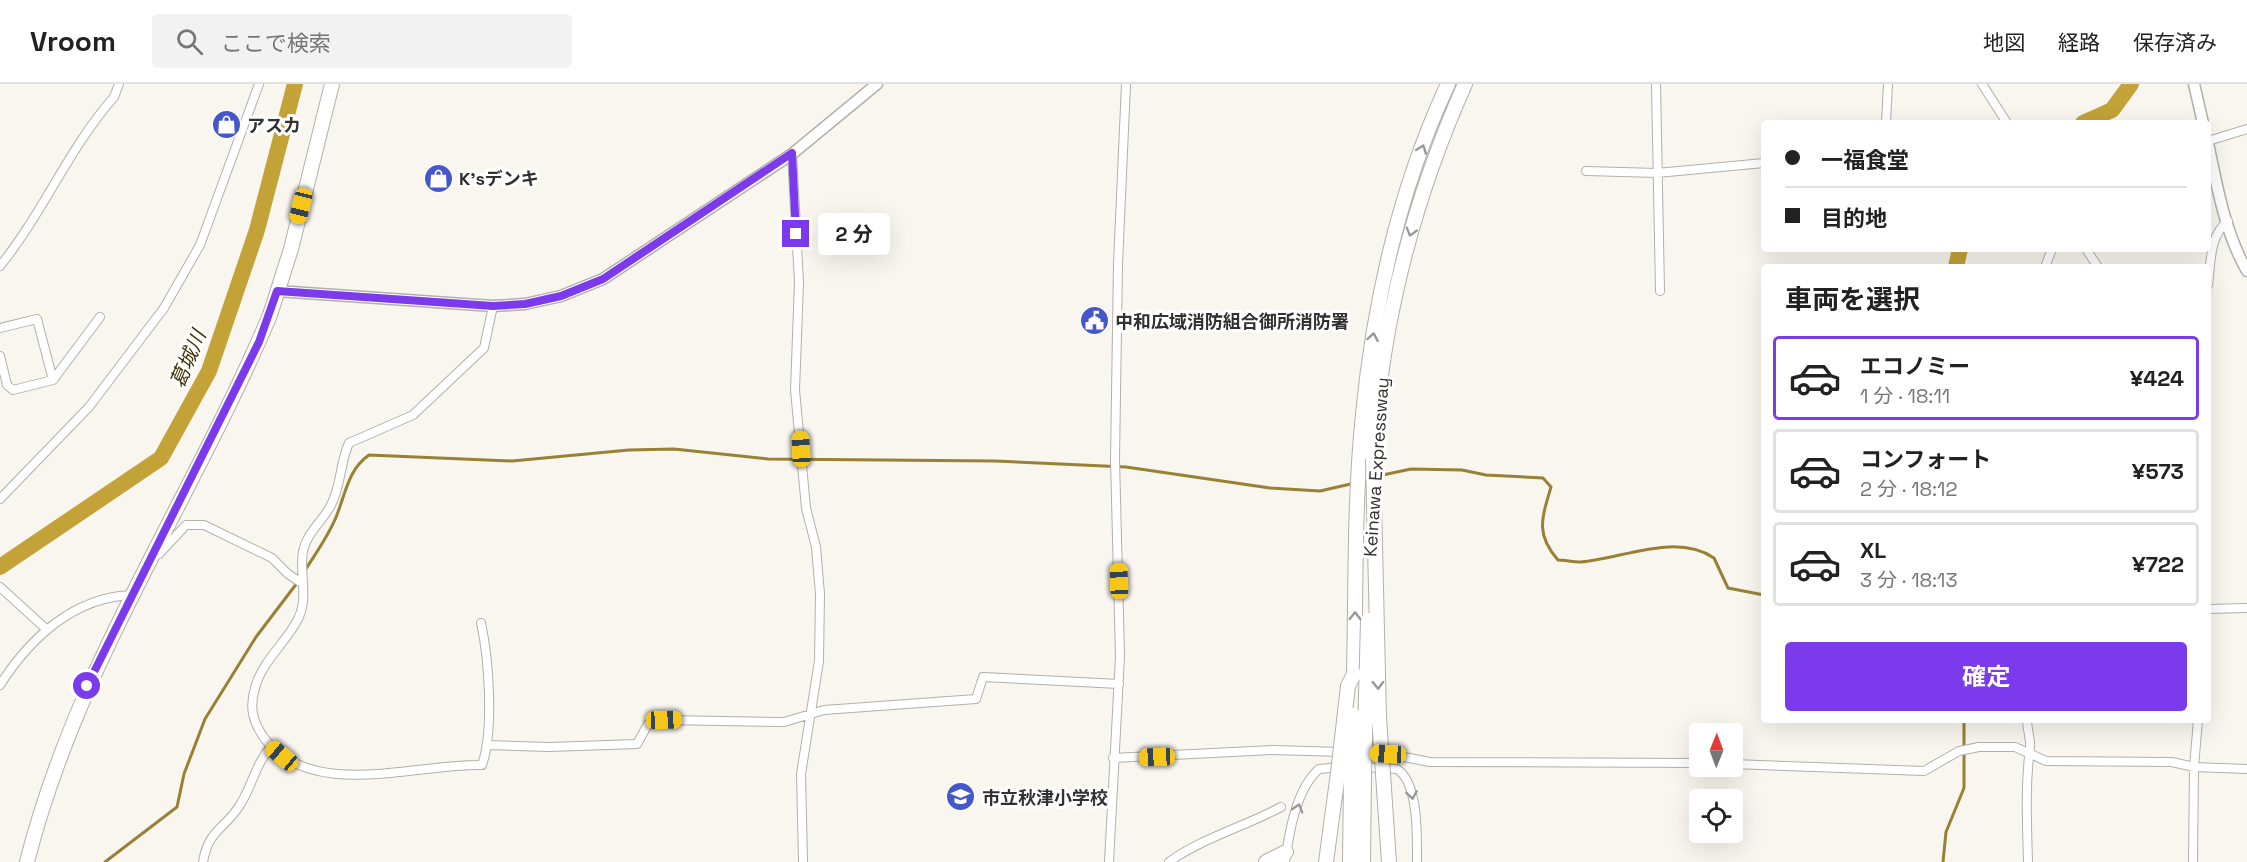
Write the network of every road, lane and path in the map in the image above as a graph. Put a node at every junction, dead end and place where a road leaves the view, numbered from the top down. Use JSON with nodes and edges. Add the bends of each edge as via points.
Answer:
{"nodes":[{"id":1,"x":118,"y":84,"type":"edge"},
{"id":2,"x":259,"y":84,"type":"edge"},
{"id":3,"x":332,"y":84,"type":"edge"},
{"id":4,"x":877,"y":84,"type":"edge"},
{"id":5,"x":1126,"y":84,"type":"edge"},
{"id":6,"x":1448,"y":84,"type":"edge"},
{"id":7,"x":1465,"y":84,"type":"edge"},
{"id":8,"x":1656,"y":84,"type":"edge"},
{"id":9,"x":1888,"y":84,"type":"edge"},
{"id":10,"x":1982,"y":84,"type":"edge"},
{"id":11,"x":2194,"y":84,"type":"edge"},
{"id":12,"x":1886,"y":120,"type":"edge"},
{"id":13,"x":2005,"y":120,"type":"edge"},
{"id":14,"x":2202,"y":120,"type":"edge"},
{"id":15,"x":2247,"y":129,"type":"edge"},
{"id":16,"x":2211,"y":141,"type":"edge"},
{"id":17,"x":792,"y":153,"type":"junction"},
{"id":18,"x":2211,"y":158,"type":"edge"},
{"id":19,"x":1761,"y":163,"type":"edge"},
{"id":20,"x":1586,"y":171,"type":"dead end"},
{"id":21,"x":1657,"y":173,"type":"junction"},
{"id":22,"x":2228,"y":221,"type":"junction"},
{"id":23,"x":2210,"y":264,"type":"edge"},
{"id":24,"x":0,"y":266,"type":"edge"},
{"id":25,"x":2247,"y":271,"type":"edge"},
{"id":26,"x":277,"y":291,"type":"junction"},
{"id":27,"x":1660,"y":291,"type":"dead end"},
{"id":28,"x":493,"y":306,"type":"junction"},
{"id":29,"x":100,"y":317,"type":"dead end"},
{"id":30,"x":0,"y":328,"type":"edge"},
{"id":31,"x":0,"y":356,"type":"edge"},
{"id":32,"x":53,"y":380,"type":"junction"},
{"id":33,"x":1373,"y":459,"type":"junction"},
{"id":34,"x":0,"y":499,"type":"edge"},
{"id":35,"x":146,"y":569,"type":"junction"},
{"id":36,"x":303,"y":582,"type":"junction"},
{"id":37,"x":0,"y":587,"type":"edge"},
{"id":38,"x":132,"y":595,"type":"junction"},
{"id":39,"x":2247,"y":608,"type":"edge"},
{"id":40,"x":2211,"y":609,"type":"edge"},
{"id":41,"x":481,"y":623,"type":"dead end"},
{"id":42,"x":45,"y":628,"type":"junction"},
{"id":43,"x":1119,"y":684,"type":"junction"},
{"id":44,"x":0,"y":685,"type":"edge"},
{"id":45,"x":811,"y":714,"type":"junction"},
{"id":46,"x":2027,"y":723,"type":"edge"},
{"id":47,"x":2198,"y":723,"type":"edge"},
{"id":48,"x":489,"y":745,"type":"junction"},
{"id":49,"x":271,"y":747,"type":"junction"},
{"id":50,"x":2028,"y":753,"type":"junction"},
{"id":51,"x":1113,"y":759,"type":"junction"},
{"id":52,"x":1689,"y":763,"type":"edge"},
{"id":53,"x":1743,"y":764,"type":"edge"},
{"id":54,"x":2194,"y":767,"type":"junction"},
{"id":55,"x":2247,"y":769,"type":"edge"},
{"id":56,"x":1351,"y":773,"type":"junction"},
{"id":57,"x":1281,"y":807,"type":"dead end"},
{"id":58,"x":1286,"y":857,"type":"edge"},
{"id":59,"x":27,"y":862,"type":"edge"},
{"id":60,"x":203,"y":862,"type":"edge"},
{"id":61,"x":803,"y":862,"type":"edge"},
{"id":62,"x":1109,"y":862,"type":"edge"},
{"id":63,"x":1169,"y":862,"type":"edge"},
{"id":64,"x":1266,"y":862,"type":"edge"},
{"id":65,"x":1324,"y":862,"type":"edge"},
{"id":66,"x":1350,"y":862,"type":"edge"},
{"id":67,"x":1363,"y":862,"type":"edge"},
{"id":68,"x":1389,"y":862,"type":"edge"},
{"id":69,"x":1417,"y":862,"type":"edge"},
{"id":70,"x":2028,"y":862,"type":"edge"},
{"id":71,"x":2193,"y":862,"type":"edge"}],
"edges":[{"from":1,"to":24,"type":"street","via":[[114,97],[61,171],[24,236]]},
{"from":2,"to":34,"type":"street","via":[[200,245],[164,308],[89,407]]},
{"from":3,"to":26,"type":"highway"},
{"from":4,"to":17,"type":"street"},
{"from":5,"to":43,"type":"street","via":[[1115,459]]},
{"from":56,"to":6,"type":"highway","name":"Keinawa Expressway","one_way":true,"bridge":true,"via":[[1348,686],[1354,674],[1359,470],[1368,364],[1403,204]]},
{"from":7,"to":33,"type":"highway","name":"Keinawa Expressway","one_way":true,"via":[[1441,136],[1403,258],[1383,360]]},
{"from":8,"to":21,"type":"street"},
{"from":9,"to":12,"type":"street"},
{"from":10,"to":13,"type":"street"},
{"from":11,"to":14,"type":"street"},
{"from":15,"to":16,"type":"street"},
{"from":17,"to":28,"type":"street","via":[[603,279],[561,296]]},
{"from":17,"to":45,"type":"street","via":[[799,282],[795,390],[806,508],[816,547],[820,594],[819,661]]},
{"from":18,"to":22,"type":"street"},
{"from":19,"to":21,"type":"street"},
{"from":20,"to":21,"type":"street"},
{"from":21,"to":27,"type":"street"},
{"from":22,"to":23,"type":"street","via":[[2213,241]]},
{"from":22,"to":25,"type":"street"},
{"from":26,"to":28,"type":"street"},
{"from":26,"to":35,"type":"highway","via":[[259,342]]},
{"from":28,"to":36,"type":"street","via":[[484,348],[413,414],[349,443],[332,504],[312,529],[303,551]]},
{"from":29,"to":32,"type":"street"},
{"from":30,"to":32,"type":"street","via":[[37,319]]},
{"from":31,"to":32,"type":"street","via":[[7,385],[13,390]]},
{"from":33,"to":56,"type":"highway","name":"Keinawa Expressway","bridge":true},
{"from":33,"to":68,"type":"highway","one_way":true,"bridge":true,"via":[[1379,717]]},
{"from":35,"to":36,"type":"street","via":[[186,525],[204,525],[272,558]]},
{"from":35,"to":38,"type":"highway"},
{"from":36,"to":49,"type":"street","via":[[303,605],[298,619],[262,669],[251,705],[254,720]]},
{"from":37,"to":42,"type":"street"},
{"from":38,"to":42,"type":"street","via":[[115,596]]},
{"from":38,"to":59,"type":"highway","via":[[67,734]]},
{"from":39,"to":40,"type":"street"},
{"from":41,"to":48,"type":"street","via":[[486,644]]},
{"from":42,"to":44,"type":"street"},
{"from":43,"to":45,"type":"street","via":[[983,677],[976,699]]},
{"from":43,"to":51,"type":"street"},
{"from":45,"to":48,"type":"street","via":[[784,722],[664,720],[648,724],[637,744]]},
{"from":45,"to":61,"type":"street","via":[[801,774]]},
{"from":46,"to":50,"type":"street"},
{"from":47,"to":54,"type":"street"},
{"from":48,"to":49,"type":"street","via":[[482,765],[371,774],[326,773],[282,756]]},
{"from":49,"to":60,"type":"street","via":[[231,818],[215,830]]},
{"from":50,"to":53,"type":"street","via":[[2015,747],[1979,747],[1959,752],[1924,771]]},
{"from":50,"to":54,"type":"street","via":[[2046,760],[2172,762]]},
{"from":50,"to":70,"type":"street"},
{"from":51,"to":52,"type":"street","via":[[1272,750],[1388,754],[1430,762]]},
{"from":51,"to":62,"type":"street"},
{"from":54,"to":55,"type":"street"},
{"from":54,"to":71,"type":"street"},
{"from":56,"to":65,"type":"highway"},
{"from":56,"to":66,"type":"highway","name":"Keinawa Expressway"},
{"from":56,"to":67,"type":"highway","name":"Keinawa Expressway"},
{"from":57,"to":63,"type":"street","via":[[1185,850]]},
{"from":58,"to":64,"type":"highway"},
{"from":58,"to":69,"type":"street","one_way":true,"via":[[1300,799],[1311,775],[1319,769],[1390,767],[1404,773],[1410,781]]}]}
